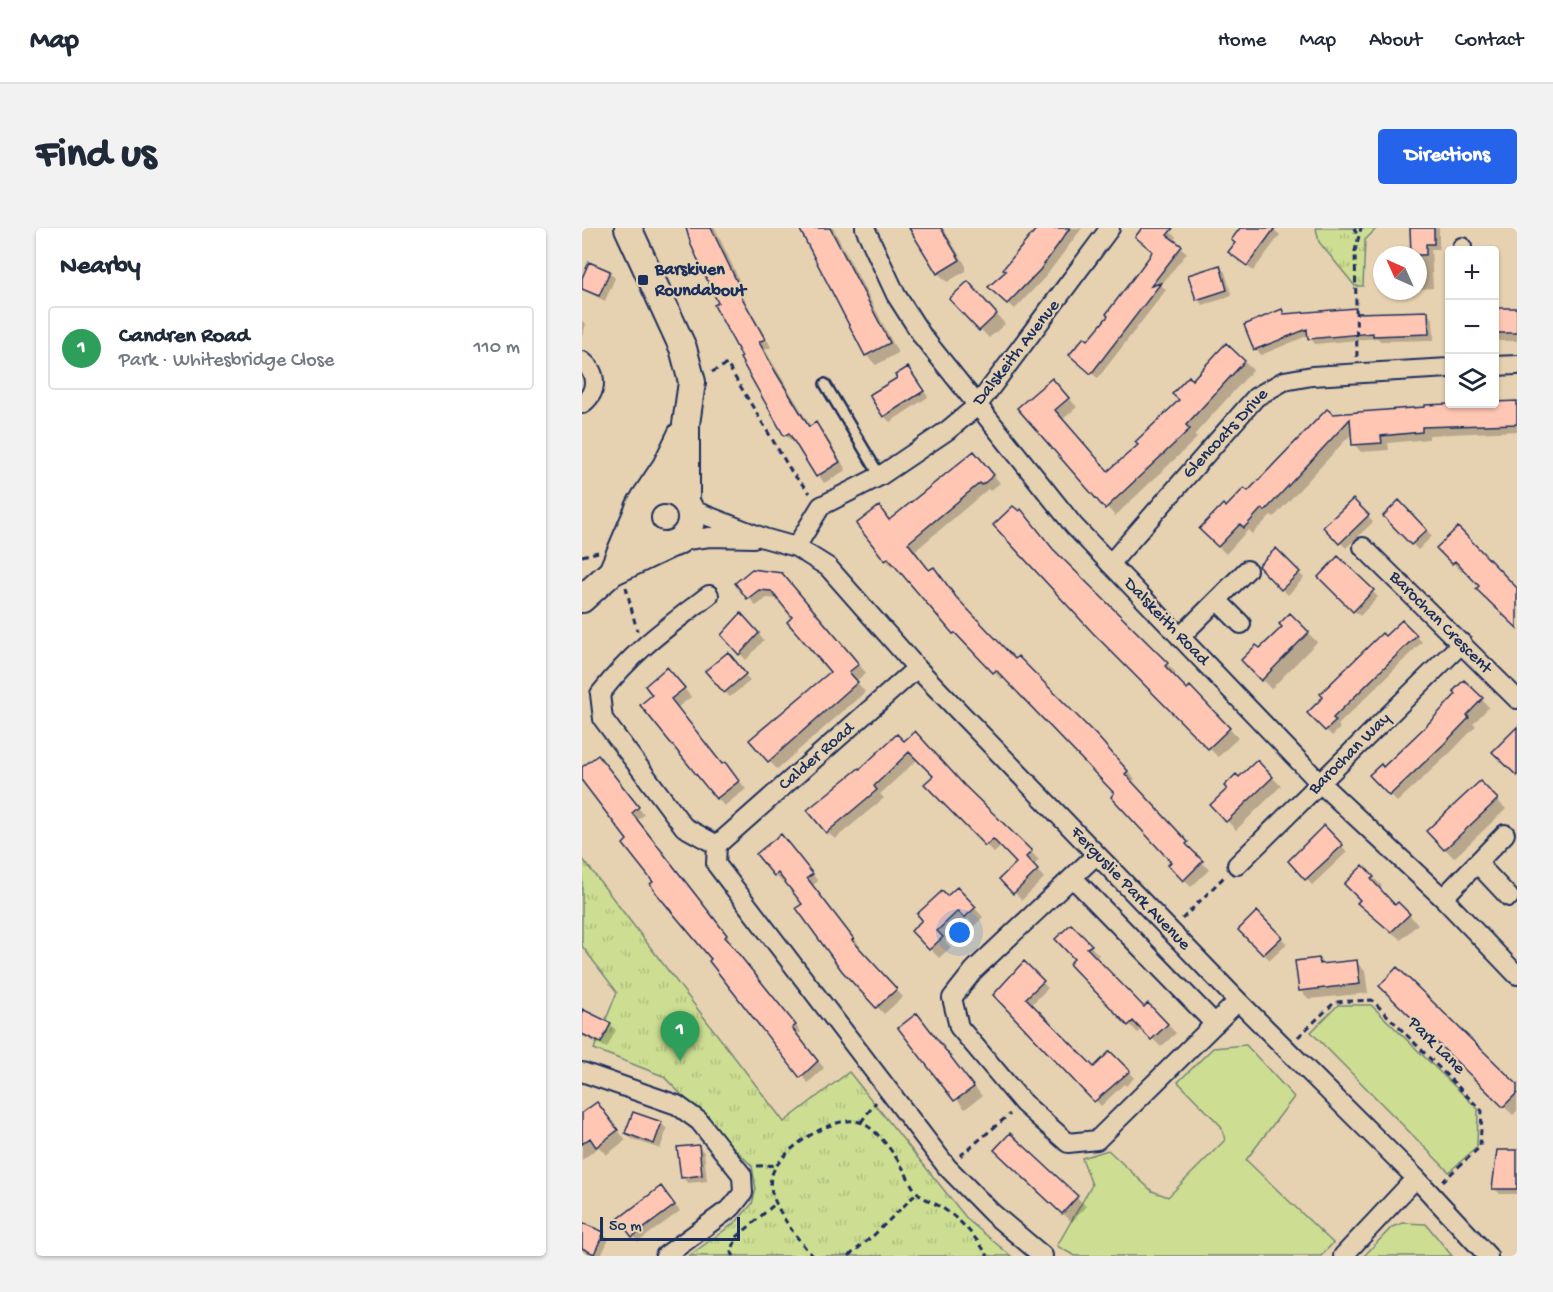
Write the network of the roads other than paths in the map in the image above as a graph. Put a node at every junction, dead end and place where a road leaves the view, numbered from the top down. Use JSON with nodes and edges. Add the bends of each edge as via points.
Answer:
{"nodes":[{"id":1,"x":628,"y":228,"type":"edge"},
{"id":2,"x":865,"y":228,"type":"edge"},
{"id":3,"x":1110,"y":228,"type":"edge"},
{"id":4,"x":582,"y":361,"type":"edge"},
{"id":5,"x":1517,"y":365,"type":"edge"},
{"id":6,"x":1499,"y":366,"type":"edge"},
{"id":7,"x":1445,"y":368,"type":"edge"},
{"id":8,"x":825,"y":384,"type":"dead end"},
{"id":9,"x":582,"y":404,"type":"edge"},
{"id":10,"x":977,"y":406,"type":"junction"},
{"id":11,"x":686,"y":424,"type":"junction"},
{"id":12,"x":880,"y":476,"type":"junction"},
{"id":13,"x":688,"y":505,"type":"junction"},
{"id":14,"x":640,"y":506,"type":"junction"},
{"id":15,"x":764,"y":538,"type":"junction"},
{"id":16,"x":675,"y":543,"type":"junction"},
{"id":17,"x":796,"y":547,"type":"junction"},
{"id":18,"x":1363,"y":547,"type":"dead end"},
{"id":19,"x":1110,"y":564,"type":"junction"},
{"id":20,"x":1247,"y":570,"type":"dead end"},
{"id":21,"x":609,"y":575,"type":"junction"},
{"id":22,"x":709,"y":595,"type":"dead end"},
{"id":23,"x":582,"y":599,"type":"edge"},
{"id":24,"x":1217,"y":600,"type":"junction"},
{"id":25,"x":1241,"y":624,"type":"dead end"},
{"id":26,"x":1180,"y":637,"type":"junction"},
{"id":27,"x":1462,"y":643,"type":"junction"},
{"id":28,"x":917,"y":668,"type":"junction"},
{"id":29,"x":1517,"y":699,"type":"edge"},
{"id":30,"x":1320,"y":783,"type":"junction"},
{"id":31,"x":1505,"y":834,"type":"dead end"},
{"id":32,"x":717,"y":845,"type":"junction"},
{"id":33,"x":1096,"y":855,"type":"junction"},
{"id":34,"x":1477,"y":862,"type":"junction"},
{"id":35,"x":1237,"y":865,"type":"road end"},
{"id":36,"x":1073,"y":878,"type":"junction"},
{"id":37,"x":1509,"y":897,"type":"dead end"},
{"id":38,"x":1443,"y":898,"type":"junction"},
{"id":39,"x":1517,"y":975,"type":"edge"},
{"id":40,"x":1238,"y":1001,"type":"junction"},
{"id":41,"x":1215,"y":1024,"type":"junction"},
{"id":42,"x":582,"y":1072,"type":"edge"},
{"id":43,"x":1416,"y":1178,"type":"junction"},
{"id":44,"x":664,"y":1256,"type":"edge"},
{"id":45,"x":1043,"y":1256,"type":"edge"},
{"id":46,"x":1343,"y":1256,"type":"edge"},
{"id":47,"x":1488,"y":1256,"type":"edge"}],
"edges":[{"from":1,"to":11,"type":"street","via":[[682,348],[692,382]]},
{"from":2,"to":10,"type":"street","name":"Dalskeith Road","via":[[896,295]]},
{"from":3,"to":10,"type":"street","name":"Dalskeith Avenue"},
{"from":4,"to":9,"type":"street","via":[[595,380],[591,396]]},
{"from":5,"to":6,"type":"street"},
{"from":7,"to":19,"type":"street","name":"Glencoats Drive","via":[[1312,376],[1284,381],[1256,397]]},
{"from":8,"to":12,"type":"lane"},
{"from":10,"to":12,"type":"street","name":"Dalskeith Avenue"},
{"from":10,"to":19,"type":"street","name":"Dalskeith Road","via":[[1074,526]]},
{"from":11,"to":13,"type":"street"},
{"from":11,"to":14,"type":"street","via":[[666,466]]},
{"from":12,"to":17,"type":"street","name":"Dalskeith Avenue","via":[[821,506]]},
{"from":13,"to":14,"type":"street","via":[[671,491],[662,490]]},
{"from":13,"to":15,"type":"street","name":"Ferguslie Park Avenue"},
{"from":13,"to":16,"type":"street","via":[[690,527]]},
{"from":14,"to":16,"type":"street","via":[[637,522],[645,538],[662,545]]},
{"from":14,"to":21,"type":"street"},
{"from":15,"to":16,"type":"street","name":"Ferguslie Park Avenue","via":[[710,537]]},
{"from":15,"to":17,"type":"street","name":"Ferguslie Park Avenue"},
{"from":16,"to":21,"type":"street"},
{"from":17,"to":28,"type":"street","name":"Ferguslie Park Avenue","via":[[828,567]]},
{"from":18,"to":27,"type":"street","name":"Barochan Crescent"},
{"from":19,"to":26,"type":"street","name":"Dalskeith Road"},
{"from":20,"to":24,"type":"street"},
{"from":21,"to":23,"type":"street"},
{"from":22,"to":32,"type":"street","via":[[640,647],[600,694],[603,719],[684,827]]},
{"from":24,"to":25,"type":"street"},
{"from":24,"to":26,"type":"street"},
{"from":26,"to":30,"type":"street","name":"Dalskeith Road"},
{"from":27,"to":29,"type":"street","name":"Barochan Crescent"},
{"from":27,"to":30,"type":"street","name":"Barochan Way"},
{"from":28,"to":32,"type":"street","name":"Calder Road"},
{"from":28,"to":33,"type":"street","name":"Ferguslie Park Avenue"},
{"from":30,"to":35,"type":"street","name":"Barochan Way"},
{"from":30,"to":38,"type":"street","name":"Dalskeith Road"},
{"from":31,"to":34,"type":"street"},
{"from":32,"to":45,"type":"street","via":[[716,864],[948,1167],[992,1213]]},
{"from":33,"to":36,"type":"street"},
{"from":33,"to":40,"type":"street","name":"Ferguslie Park Avenue"},
{"from":34,"to":37,"type":"street"},
{"from":34,"to":38,"type":"street"},
{"from":36,"to":41,"type":"street"},
{"from":36,"to":41,"type":"street","via":[[974,970],[952,998],[959,1028],[1023,1103],[1068,1143],[1097,1140]]},
{"from":38,"to":39,"type":"street","name":"Dalskeith Road"},
{"from":40,"to":41,"type":"street"},
{"from":40,"to":43,"type":"street","name":"Ferguslie Park Avenue"},
{"from":42,"to":44,"type":"street","via":[[677,1105],[699,1121],[741,1175],[743,1193],[732,1207]]},
{"from":43,"to":46,"type":"street"},
{"from":43,"to":47,"type":"street","name":"Ferguslie Park Avenue"}]}
